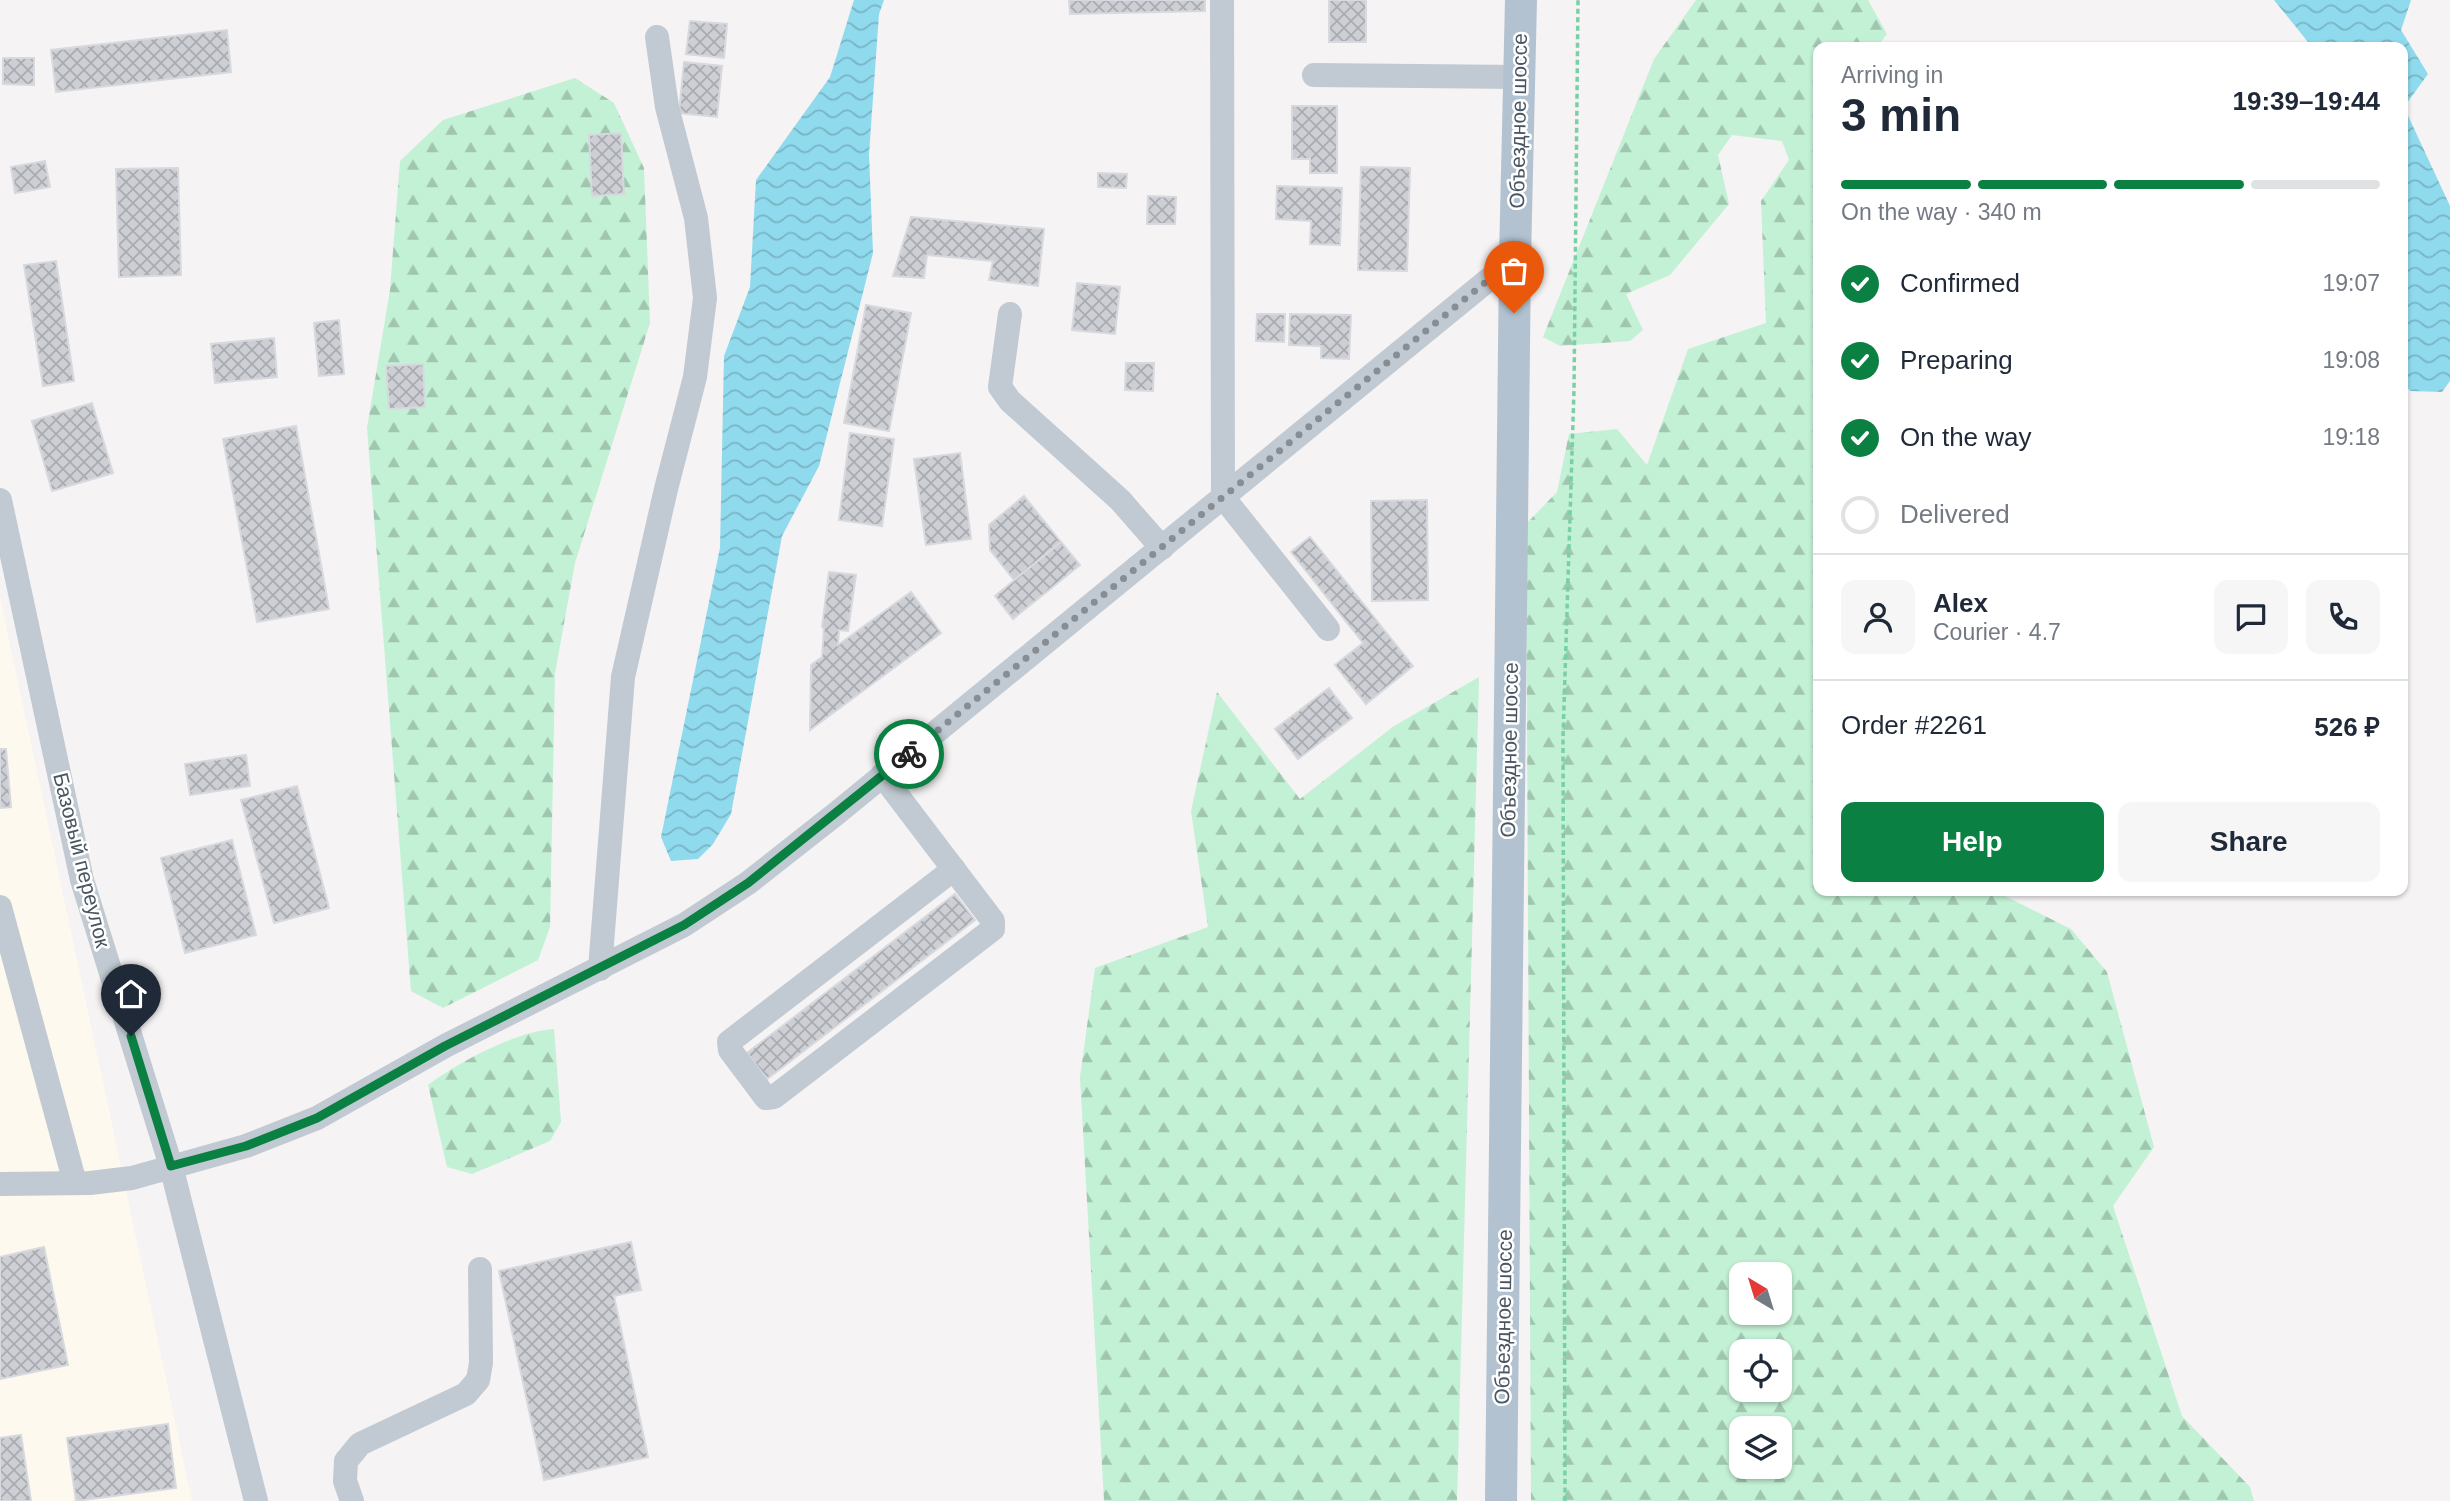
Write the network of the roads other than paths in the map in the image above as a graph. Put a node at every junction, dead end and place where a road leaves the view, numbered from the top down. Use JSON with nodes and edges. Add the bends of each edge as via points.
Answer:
{"nodes":[{"id":1,"x":1222,"y":0,"type":"edge"},
{"id":2,"x":1521,"y":0,"type":"edge"},
{"id":3,"x":657,"y":37,"type":"dead end"},
{"id":4,"x":1314,"y":75,"type":"dead end"},
{"id":5,"x":1519,"y":77,"type":"junction"},
{"id":6,"x":1515,"y":258,"type":"junction"},
{"id":7,"x":1010,"y":314,"type":"dead end"},
{"id":8,"x":1223,"y":497,"type":"junction"},
{"id":9,"x":0,"y":500,"type":"edge"},
{"id":10,"x":1162,"y":548,"type":"junction"},
{"id":11,"x":1328,"y":629,"type":"dead end"},
{"id":12,"x":882,"y":775,"type":"junction"},
{"id":13,"x":954,"y":869,"type":"junction"},
{"id":14,"x":0,"y":908,"type":"edge"},
{"id":15,"x":600,"y":969,"type":"junction"},
{"id":16,"x":171,"y":1166,"type":"junction"},
{"id":17,"x":75,"y":1183,"type":"junction"},
{"id":18,"x":0,"y":1184,"type":"edge"},
{"id":19,"x":480,"y":1269,"type":"dead end"},
{"id":20,"x":256,"y":1501,"type":"edge"},
{"id":21,"x":352,"y":1501,"type":"edge"},
{"id":22,"x":1501,"y":1501,"type":"edge"}],
"edges":[{"from":1,"to":8,"type":"street"},
{"from":2,"to":5,"type":"main road","name":"Объездное шоссе"},
{"from":3,"to":15,"type":"street","via":[[667,107],[696,218],[705,298],[695,377],[623,677]]},
{"from":4,"to":5,"type":"street"},
{"from":5,"to":6,"type":"main road","name":"Объездное шоссе"},
{"from":6,"to":8,"type":"street"},
{"from":6,"to":22,"type":"main road","name":"Объездное шоссе"},
{"from":7,"to":10,"type":"street","via":[[1000,387],[1120,500]]},
{"from":8,"to":10,"type":"street"},
{"from":8,"to":11,"type":"street"},
{"from":9,"to":16,"type":"street","name":"Базовый переулок","via":[[82,880]]},
{"from":10,"to":12,"type":"street"},
{"from":12,"to":13,"type":"street"},
{"from":12,"to":15,"type":"street","via":[[748,883],[684,925]]},
{"from":13,"to":13,"type":"street","via":[[993,921],[993,929],[774,1097],[766,1098],[730,1050],[729,1042]]},
{"from":14,"to":17,"type":"street"},
{"from":15,"to":16,"type":"street","via":[[445,1046],[317,1118],[246,1146]]},
{"from":16,"to":17,"type":"street","via":[[132,1178]]},
{"from":16,"to":20,"type":"street","name":"Базовый переулок"},
{"from":17,"to":18,"type":"street"},
{"from":19,"to":21,"type":"street","via":[[478,1380],[466,1394],[360,1444],[346,1461],[345,1481]]}]}
